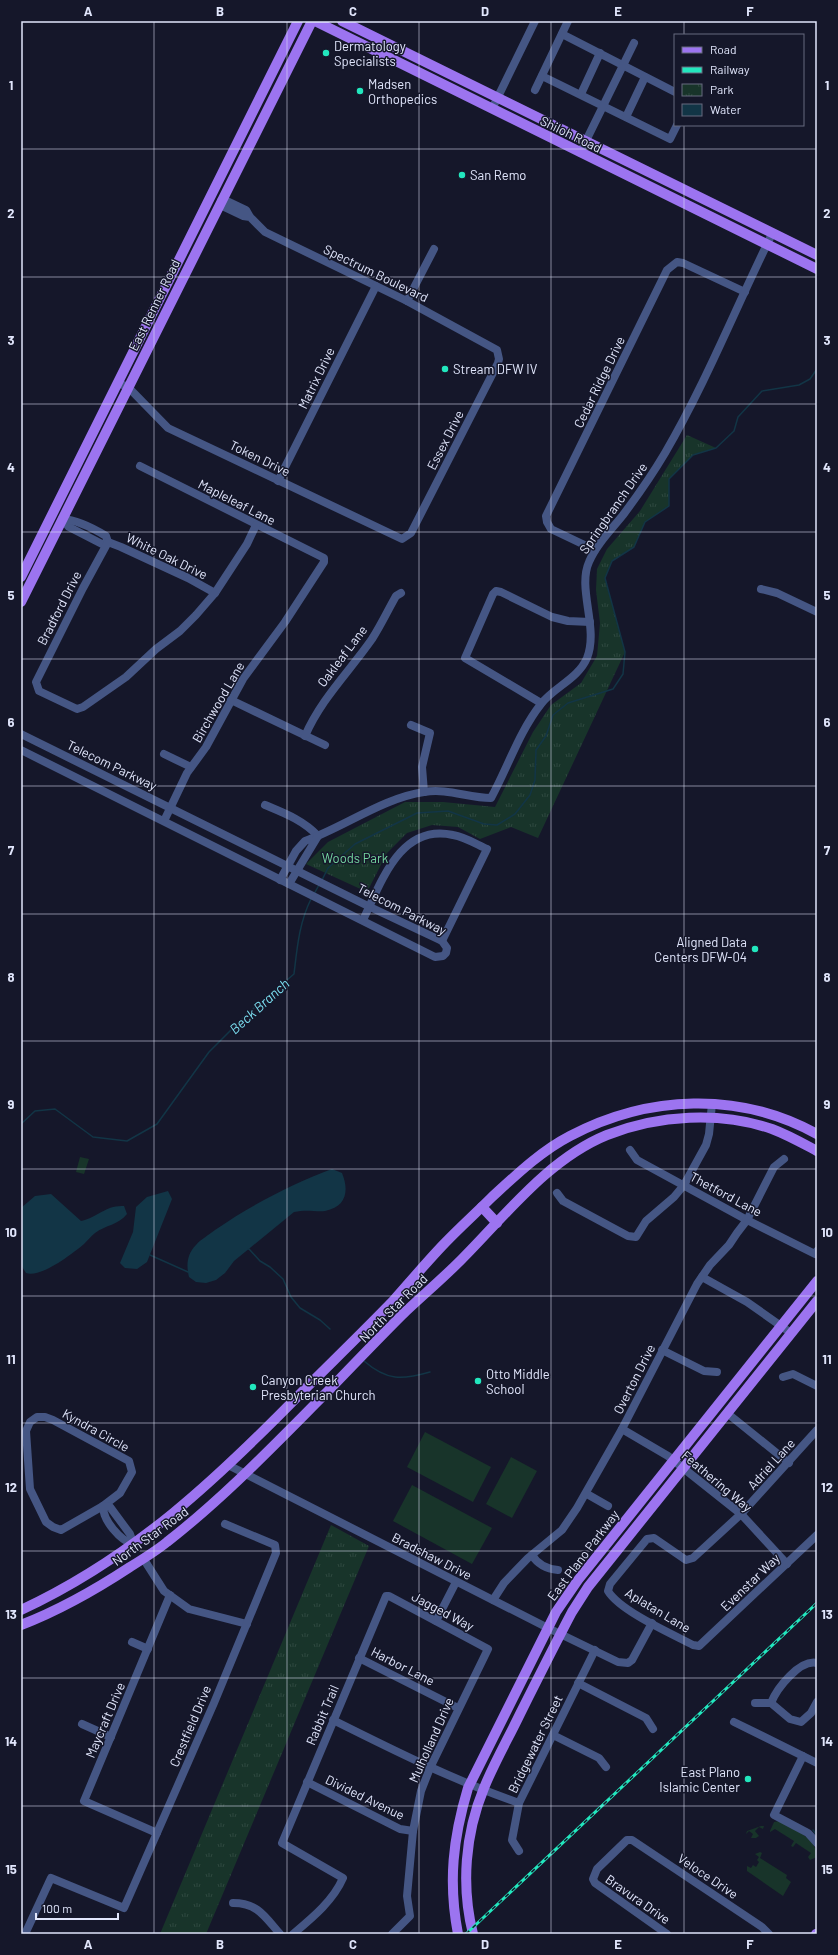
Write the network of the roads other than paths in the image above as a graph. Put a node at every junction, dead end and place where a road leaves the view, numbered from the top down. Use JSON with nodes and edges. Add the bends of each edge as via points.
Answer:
{"nodes":[{"id":1,"x":298,"y":21,"type":"edge"},
{"id":2,"x":312,"y":21,"type":"edge"},
{"id":3,"x":315,"y":21,"type":"edge"},
{"id":4,"x":342,"y":21,"type":"edge"},
{"id":5,"x":353,"y":21,"type":"edge"},
{"id":6,"x":535,"y":21,"type":"edge"},
{"id":7,"x":568,"y":21,"type":"edge"},
{"id":8,"x":562,"y":34,"type":"junction"},
{"id":9,"x":383,"y":41,"type":"junction"},
{"id":10,"x":634,"y":43,"type":"dead end"},
{"id":11,"x":600,"y":53,"type":"junction"},
{"id":12,"x":409,"y":54,"type":"junction"},
{"id":13,"x":623,"y":65,"type":"junction"},
{"id":14,"x":404,"y":66,"type":"junction"},
{"id":15,"x":542,"y":76,"type":"junction"},
{"id":16,"x":645,"y":76,"type":"junction"},
{"id":17,"x":535,"y":90,"type":"dead end"},
{"id":18,"x":674,"y":91,"type":"edge"},
{"id":19,"x":581,"y":94,"type":"junction"},
{"id":20,"x":497,"y":98,"type":"junction"},
{"id":21,"x":603,"y":105,"type":"junction"},
{"id":22,"x":492,"y":109,"type":"junction"},
{"id":23,"x":626,"y":117,"type":"junction"},
{"id":24,"x":676,"y":126,"type":"edge"},
{"id":25,"x":586,"y":142,"type":"junction"},
{"id":26,"x":580,"y":153,"type":"junction"},
{"id":27,"x":666,"y":182,"type":"junction"},
{"id":28,"x":661,"y":193,"type":"junction"},
{"id":29,"x":210,"y":196,"type":"junction"},
{"id":30,"x":221,"y":201,"type":"junction"},
{"id":31,"x":772,"y":234,"type":"junction"},
{"id":32,"x":767,"y":245,"type":"junction"},
{"id":33,"x":434,"y":249,"type":"dead end"},
{"id":34,"x":817,"y":255,"type":"edge"},
{"id":35,"x":817,"y":269,"type":"edge"},
{"id":36,"x":376,"y":286,"type":"junction"},
{"id":37,"x":745,"y":292,"type":"junction"},
{"id":38,"x":407,"y":301,"type":"junction"},
{"id":39,"x":495,"y":347,"type":"joint"},
{"id":40,"x":118,"y":382,"type":"junction"},
{"id":41,"x":128,"y":388,"type":"junction"},
{"id":42,"x":140,"y":466,"type":"dead end"},
{"id":43,"x":278,"y":480,"type":"junction"},
{"id":44,"x":52,"y":515,"type":"junction"},
{"id":45,"x":62,"y":519,"type":"junction"},
{"id":46,"x":256,"y":524,"type":"junction"},
{"id":47,"x":402,"y":539,"type":"joint"},
{"id":48,"x":108,"y":542,"type":"junction"},
{"id":49,"x":595,"y":550,"type":"junction"},
{"id":50,"x":324,"y":558,"type":"joint"},
{"id":51,"x":21,"y":577,"type":"edge"},
{"id":52,"x":761,"y":589,"type":"dead end"},
{"id":53,"x":401,"y":592,"type":"dead end"},
{"id":54,"x":215,"y":593,"type":"junction"},
{"id":55,"x":21,"y":602,"type":"edge"},
{"id":56,"x":817,"y":612,"type":"edge"},
{"id":57,"x":590,"y":622,"type":"junction"},
{"id":58,"x":231,"y":700,"type":"junction"},
{"id":59,"x":541,"y":703,"type":"junction"},
{"id":60,"x":411,"y":725,"type":"dead end"},
{"id":61,"x":21,"y":734,"type":"edge"},
{"id":62,"x":306,"y":736,"type":"junction"},
{"id":63,"x":325,"y":745,"type":"dead end"},
{"id":64,"x":21,"y":750,"type":"edge"},
{"id":65,"x":164,"y":754,"type":"dead end"},
{"id":66,"x":191,"y":767,"type":"junction"},
{"id":67,"x":424,"y":792,"type":"junction"},
{"id":68,"x":265,"y":805,"type":"dead end"},
{"id":69,"x":171,"y":808,"type":"junction"},
{"id":70,"x":164,"y":821,"type":"junction"},
{"id":71,"x":318,"y":836,"type":"junction"},
{"id":72,"x":301,"y":845,"type":"junction"},
{"id":73,"x":309,"y":851,"type":"junction"},
{"id":74,"x":287,"y":866,"type":"junction"},
{"id":75,"x":300,"y":872,"type":"junction"},
{"id":76,"x":280,"y":880,"type":"junction"},
{"id":77,"x":289,"y":884,"type":"junction"},
{"id":78,"x":370,"y":907,"type":"junction"},
{"id":79,"x":363,"y":920,"type":"junction"},
{"id":80,"x":442,"y":941,"type":"junction"},
{"id":81,"x":712,"y":1104,"type":"junction"},
{"id":82,"x":711,"y":1118,"type":"junction"},
{"id":83,"x":788,"y":1120,"type":"junction"},
{"id":84,"x":783,"y":1134,"type":"junction"},
{"id":85,"x":817,"y":1134,"type":"edge"},
{"id":86,"x":630,"y":1150,"type":"dead end"},
{"id":87,"x":817,"y":1151,"type":"edge"},
{"id":88,"x":784,"y":1159,"type":"dead end"},
{"id":89,"x":684,"y":1185,"type":"junction"},
{"id":90,"x":557,"y":1193,"type":"dead end"},
{"id":91,"x":482,"y":1207,"type":"junction"},
{"id":92,"x":747,"y":1220,"type":"junction"},
{"id":93,"x":497,"y":1223,"type":"junction"},
{"id":94,"x":816,"y":1252,"type":"edge"},
{"id":95,"x":702,"y":1277,"type":"junction"},
{"id":96,"x":817,"y":1282,"type":"edge"},
{"id":97,"x":817,"y":1301,"type":"edge"},
{"id":98,"x":388,"y":1306,"type":"junction"},
{"id":99,"x":400,"y":1317,"type":"junction"},
{"id":100,"x":782,"y":1325,"type":"junction"},
{"id":101,"x":792,"y":1333,"type":"junction"},
{"id":102,"x":662,"y":1350,"type":"junction"},
{"id":103,"x":717,"y":1372,"type":"dead end"},
{"id":104,"x":783,"y":1377,"type":"dead end"},
{"id":105,"x":817,"y":1386,"type":"edge"},
{"id":106,"x":727,"y":1413,"type":"junction"},
{"id":107,"x":622,"y":1429,"type":"junction"},
{"id":108,"x":817,"y":1430,"type":"edge"},
{"id":109,"x":674,"y":1460,"type":"junction"},
{"id":110,"x":789,"y":1463,"type":"junction"},
{"id":111,"x":228,"y":1465,"type":"junction"},
{"id":112,"x":683,"y":1468,"type":"junction"},
{"id":113,"x":246,"y":1474,"type":"junction"},
{"id":114,"x":586,"y":1494,"type":"junction"},
{"id":115,"x":103,"y":1506,"type":"junction"},
{"id":116,"x":608,"y":1506,"type":"dead end"},
{"id":117,"x":741,"y":1514,"type":"junction"},
{"id":118,"x":225,"y":1524,"type":"dead end"},
{"id":119,"x":817,"y":1535,"type":"edge"},
{"id":120,"x":134,"y":1545,"type":"junction"},
{"id":121,"x":532,"y":1556,"type":"junction"},
{"id":122,"x":143,"y":1558,"type":"junction"},
{"id":123,"x":787,"y":1564,"type":"junction"},
{"id":124,"x":558,"y":1570,"type":"dead end"},
{"id":125,"x":456,"y":1582,"type":"junction"},
{"id":126,"x":608,"y":1591,"type":"joint"},
{"id":127,"x":51,"y":1596,"type":"junction"},
{"id":128,"x":170,"y":1596,"type":"junction"},
{"id":129,"x":386,"y":1596,"type":"joint"},
{"id":130,"x":493,"y":1600,"type":"junction"},
{"id":131,"x":21,"y":1610,"type":"edge"},
{"id":132,"x":57,"y":1611,"type":"junction"},
{"id":133,"x":436,"y":1621,"type":"junction"},
{"id":134,"x":652,"y":1623,"type":"junction"},
{"id":135,"x":247,"y":1624,"type":"junction"},
{"id":136,"x":21,"y":1625,"type":"edge"},
{"id":137,"x":548,"y":1628,"type":"junction"},
{"id":138,"x":560,"y":1634,"type":"junction"},
{"id":139,"x":132,"y":1642,"type":"dead end"},
{"id":140,"x":699,"y":1646,"type":"joint"},
{"id":141,"x":148,"y":1649,"type":"junction"},
{"id":142,"x":488,"y":1649,"type":"joint"},
{"id":143,"x":595,"y":1650,"type":"junction"},
{"id":144,"x":359,"y":1658,"type":"junction"},
{"id":145,"x":817,"y":1664,"type":"edge"},
{"id":146,"x":578,"y":1683,"type":"junction"},
{"id":147,"x":817,"y":1702,"type":"edge"},
{"id":148,"x":754,"y":1703,"type":"dead end"},
{"id":149,"x":772,"y":1703,"type":"junction"},
{"id":150,"x":458,"y":1708,"type":"junction"},
{"id":151,"x":333,"y":1720,"type":"junction"},
{"id":152,"x":734,"y":1722,"type":"dead end"},
{"id":153,"x":82,"y":1724,"type":"dead end"},
{"id":154,"x":653,"y":1729,"type":"dead end"},
{"id":155,"x":553,"y":1735,"type":"junction"},
{"id":156,"x":111,"y":1737,"type":"junction"},
{"id":157,"x":803,"y":1756,"type":"junction"},
{"id":158,"x":817,"y":1763,"type":"edge"},
{"id":159,"x":606,"y":1767,"type":"dead end"},
{"id":160,"x":430,"y":1768,"type":"junction"},
{"id":161,"x":307,"y":1782,"type":"junction"},
{"id":162,"x":469,"y":1785,"type":"junction"},
{"id":163,"x":483,"y":1790,"type":"junction"},
{"id":164,"x":519,"y":1803,"type":"junction"},
{"id":165,"x":413,"y":1831,"type":"junction"},
{"id":166,"x":157,"y":1833,"type":"junction"},
{"id":167,"x":817,"y":1843,"type":"edge"},
{"id":168,"x":518,"y":1851,"type":"dead end"},
{"id":169,"x":595,"y":1883,"type":"joint"},
{"id":170,"x":233,"y":1903,"type":"dead end"},
{"id":171,"x":25,"y":1934,"type":"edge"},
{"id":172,"x":280,"y":1934,"type":"edge"},
{"id":173,"x":293,"y":1934,"type":"edge"},
{"id":174,"x":392,"y":1934,"type":"edge"},
{"id":175,"x":458,"y":1934,"type":"edge"},
{"id":176,"x":473,"y":1934,"type":"edge"},
{"id":177,"x":667,"y":1934,"type":"edge"},
{"id":178,"x":769,"y":1934,"type":"edge"}],
"edges":[{"from":1,"to":29,"type":"main road","name":"East Renner Road"},
{"from":2,"to":30,"type":"main road","name":"East Renner Road"},
{"from":3,"to":14,"type":"main road","name":"Shiloh Road"},
{"from":4,"to":9,"type":"main road","name":"Shiloh Road"},
{"from":5,"to":9,"type":"main road","via":[[379,35]]},
{"from":6,"to":20,"type":"street"},
{"from":7,"to":8,"type":"street"},
{"from":8,"to":11,"type":"street"},
{"from":8,"to":15,"type":"street"},
{"from":9,"to":12,"type":"main road","name":"Shiloh Road"},
{"from":10,"to":13,"type":"street"},
{"from":11,"to":13,"type":"street"},
{"from":11,"to":19,"type":"street"},
{"from":12,"to":14,"type":"main road"},
{"from":12,"to":20,"type":"main road","name":"Shiloh Road"},
{"from":13,"to":16,"type":"street"},
{"from":13,"to":21,"type":"street"},
{"from":14,"to":22,"type":"main road","name":"Shiloh Road"},
{"from":15,"to":17,"type":"street"},
{"from":15,"to":19,"type":"street"},
{"from":16,"to":18,"type":"street"},
{"from":16,"to":23,"type":"street"},
{"from":19,"to":21,"type":"street"},
{"from":20,"to":22,"type":"street"},
{"from":20,"to":25,"type":"main road","name":"Shiloh Road"},
{"from":21,"to":23,"type":"street"},
{"from":21,"to":25,"type":"street"},
{"from":22,"to":26,"type":"main road","name":"Shiloh Road"},
{"from":23,"to":24,"type":"street","via":[[670,139]]},
{"from":25,"to":26,"type":"street"},
{"from":25,"to":27,"type":"main road","name":"Shiloh Road"},
{"from":26,"to":28,"type":"main road","name":"Shiloh Road"},
{"from":27,"to":28,"type":"main road"},
{"from":27,"to":31,"type":"main road","name":"Shiloh Road"},
{"from":28,"to":32,"type":"main road","name":"Shiloh Road"},
{"from":29,"to":30,"type":"main road"},
{"from":29,"to":40,"type":"main road","name":"East Renner Road"},
{"from":30,"to":36,"type":"street","name":"Spectrum Boulevard","via":[[222,206],[250,217],[265,232]]},
{"from":30,"to":41,"type":"main road","name":"East Renner Road"},
{"from":31,"to":32,"type":"street","name":"Springbranch Drive"},
{"from":31,"to":34,"type":"main road","name":"Shiloh Road"},
{"from":32,"to":35,"type":"main road","name":"Shiloh Road"},
{"from":32,"to":37,"type":"street","name":"Springbranch Drive"},
{"from":33,"to":38,"type":"street"},
{"from":36,"to":38,"type":"street","name":"Spectrum Boulevard"},
{"from":36,"to":43,"type":"street","name":"Matrix Drive"},
{"from":37,"to":49,"type":"street","name":"Springbranch Drive","via":[[705,379],[664,455],[638,495]]},
{"from":37,"to":49,"type":"street","name":"Cedar Ridge Drive","via":[[683,263],[677,262],[667,270],[546,516],[551,529]]},
{"from":38,"to":39,"type":"street","name":"Spectrum Boulevard"},
{"from":39,"to":47,"type":"street","name":"Essex Drive","via":[[499,354],[498,363],[411,533]]},
{"from":40,"to":41,"type":"street","name":"Token Drive"},
{"from":40,"to":44,"type":"main road","name":"East Renner Road"},
{"from":41,"to":43,"type":"street","name":"Token Drive","via":[[168,428]]},
{"from":41,"to":45,"type":"main road","name":"East Renner Road"},
{"from":42,"to":46,"type":"street","name":"Mapleleaf Lane"},
{"from":43,"to":47,"type":"street","name":"Token Drive"},
{"from":44,"to":45,"type":"main road"},
{"from":44,"to":51,"type":"main road","name":"East Renner Road"},
{"from":45,"to":48,"type":"street","name":"White Oak Drive","via":[[72,520],[96,530],[106,536]]},
{"from":45,"to":55,"type":"main road","name":"East Renner Road"},
{"from":46,"to":50,"type":"street","name":"Mapleleaf Lane"},
{"from":46,"to":54,"type":"street","via":[[247,544]]},
{"from":48,"to":54,"type":"street","name":"White Oak Drive"},
{"from":48,"to":54,"type":"street","name":"Bradford Drive","via":[[37,680],[36,686],[39,691],[76,709],[83,707],[126,677],[180,631]]},
{"from":49,"to":57,"type":"street","name":"Springbranch Drive","via":[[586,571]]},
{"from":50,"to":58,"type":"street","name":"Birchwood Lane","via":[[308,588],[243,679]]},
{"from":52,"to":56,"type":"street","via":[[777,593]]},
{"from":53,"to":62,"type":"street","name":"Oakleaf Lane","via":[[396,596],[372,639],[312,719]]},
{"from":57,"to":59,"type":"street","name":"Springbranch Drive","via":[[589,649],[582,667]]},
{"from":57,"to":59,"type":"street","via":[[560,620],[498,591],[493,594],[465,658]]},
{"from":58,"to":62,"type":"street"},
{"from":58,"to":66,"type":"street","name":"Birchwood Lane","via":[[206,747]]},
{"from":59,"to":67,"type":"street","name":"Springbranch Drive","via":[[517,743],[491,798],[446,791]]},
{"from":60,"to":67,"type":"street","via":[[430,733],[422,767]]},
{"from":61,"to":69,"type":"street","name":"Telecom Parkway"},
{"from":62,"to":63,"type":"street"},
{"from":64,"to":70,"type":"street","name":"Telecom Parkway"},
{"from":65,"to":66,"type":"street"},
{"from":66,"to":69,"type":"street","name":"Birchwood Lane"},
{"from":67,"to":71,"type":"street","name":"Springbranch Drive","via":[[402,797]]},
{"from":68,"to":71,"type":"street","via":[[304,823]]},
{"from":69,"to":70,"type":"street","name":"Birchwood Lane"},
{"from":69,"to":74,"type":"street","name":"Telecom Parkway"},
{"from":70,"to":76,"type":"street","name":"Telecom Parkway"},
{"from":71,"to":72,"type":"street","name":"Springbranch Drive"},
{"from":71,"to":73,"type":"street"},
{"from":72,"to":73,"type":"street"},
{"from":72,"to":74,"type":"street","name":"Springbranch Drive"},
{"from":73,"to":75,"type":"street"},
{"from":74,"to":75,"type":"street","name":"Telecom Parkway"},
{"from":74,"to":76,"type":"street","name":"Springbranch Drive"},
{"from":75,"to":77,"type":"street"},
{"from":75,"to":78,"type":"street","name":"Telecom Parkway"},
{"from":76,"to":77,"type":"street","name":"Telecom Parkway"},
{"from":77,"to":79,"type":"street","name":"Telecom Parkway"},
{"from":78,"to":79,"type":"street"},
{"from":78,"to":80,"type":"street","name":"Telecom Parkway"},
{"from":78,"to":80,"type":"street","via":[[395,858],[401,850],[416,840],[434,834],[453,835],[487,849]]},
{"from":79,"to":80,"type":"street","name":"Telecom Parkway","via":[[435,957],[446,953],[447,948]]},
{"from":81,"to":82,"type":"street"},
{"from":81,"to":83,"type":"main road","name":"North Star Road","via":[[744,1107]]},
{"from":81,"to":91,"type":"main road","name":"North Star Road","via":[[676,1104],[627,1112],[599,1121],[567,1137],[544,1153]]},
{"from":82,"to":84,"type":"main road","name":"North Star Road","via":[[751,1123]]},
{"from":82,"to":89,"type":"street","via":[[706,1145]]},
{"from":82,"to":93,"type":"main road","name":"North Star Road","via":[[687,1117],[650,1123],[605,1136],[545,1175]]},
{"from":83,"to":84,"type":"main road"},
{"from":83,"to":85,"type":"main road","name":"North Star Road"},
{"from":84,"to":87,"type":"main road","name":"North Star Road"},
{"from":86,"to":89,"type":"street","name":"Thetford Lane","via":[[637,1160]]},
{"from":88,"to":92,"type":"street","name":"Overton Drive","via":[[774,1167]]},
{"from":89,"to":90,"type":"street","via":[[674,1197],[646,1220],[636,1237],[628,1236],[563,1201]]},
{"from":89,"to":92,"type":"street","name":"Thetford Lane"},
{"from":91,"to":93,"type":"main road"},
{"from":91,"to":98,"type":"main road","name":"North Star Road","via":[[444,1244]]},
{"from":92,"to":94,"type":"street","name":"Thetford Lane"},
{"from":92,"to":95,"type":"street","name":"Overton Drive"},
{"from":93,"to":99,"type":"main road","name":"North Star Road"},
{"from":95,"to":100,"type":"street"},
{"from":95,"to":102,"type":"street","name":"Overton Drive"},
{"from":96,"to":100,"type":"main road","name":"East Plano Parkway"},
{"from":97,"to":101,"type":"main road","name":"East Plano Parkway"},
{"from":98,"to":99,"type":"main road"},
{"from":98,"to":111,"type":"main road","name":"North Star Road"},
{"from":99,"to":113,"type":"main road","name":"North Star Road"},
{"from":100,"to":101,"type":"street"},
{"from":100,"to":109,"type":"main road","name":"East Plano Parkway"},
{"from":101,"to":106,"type":"main road","name":"East Plano Parkway"},
{"from":102,"to":103,"type":"street","via":[[704,1371]]},
{"from":102,"to":107,"type":"street","name":"Overton Drive"},
{"from":104,"to":105,"type":"street","via":[[793,1374]]},
{"from":106,"to":110,"type":"street"},
{"from":106,"to":112,"type":"main road","name":"East Plano Parkway"},
{"from":107,"to":109,"type":"street","name":"Feathering Way"},
{"from":107,"to":114,"type":"street","name":"Overton Drive"},
{"from":108,"to":110,"type":"street","name":"Adriel Lane"},
{"from":109,"to":112,"type":"street","name":"Feathering Way"},
{"from":109,"to":137,"type":"main road","name":"East Plano Parkway","via":[[566,1596]]},
{"from":110,"to":117,"type":"street","name":"Adriel Lane"},
{"from":111,"to":113,"type":"street","name":"Bradshaw Drive"},
{"from":111,"to":120,"type":"main road","name":"North Star Road"},
{"from":112,"to":117,"type":"street","name":"Feathering Way"},
{"from":112,"to":138,"type":"main road","name":"East Plano Parkway","via":[[588,1587]]},
{"from":113,"to":122,"type":"main road","name":"North Star Road","via":[[165,1544]]},
{"from":113,"to":125,"type":"street","name":"Bradshaw Drive"},
{"from":114,"to":116,"type":"street"},
{"from":114,"to":121,"type":"street","name":"Overton Drive","via":[[562,1530]]},
{"from":115,"to":115,"type":"street","name":"Kyndra Circle","via":[[120,1493],[132,1472],[129,1461],[53,1420],[37,1417],[30,1422],[26,1431],[30,1488],[46,1522],[61,1530]]},
{"from":115,"to":120,"type":"street","via":[[110,1507],[130,1534]]},
{"from":117,"to":123,"type":"street","name":"Feathering Way"},
{"from":117,"to":126,"type":"street","name":"Adriel Lane","via":[[692,1558],[686,1560],[654,1538],[647,1539],[610,1584]]},
{"from":118,"to":135,"type":"street","name":"Crestfield Drive","via":[[274,1545],[276,1553]]},
{"from":119,"to":123,"type":"street","name":"Evenstar Way"},
{"from":120,"to":122,"type":"main road"},
{"from":120,"to":127,"type":"main road","name":"North Star Road"},
{"from":121,"to":124,"type":"street","via":[[542,1566]]},
{"from":121,"to":130,"type":"street","name":"Overton Drive","via":[[504,1583]]},
{"from":122,"to":128,"type":"street"},
{"from":122,"to":132,"type":"main road","name":"North Star Road"},
{"from":123,"to":140,"type":"street","name":"Evenstar Way"},
{"from":125,"to":130,"type":"street","name":"Bradshaw Drive"},
{"from":125,"to":133,"type":"street"},
{"from":126,"to":134,"type":"street","name":"Aplatan Lane","via":[[624,1606]]},
{"from":127,"to":131,"type":"main road","name":"North Star Road"},
{"from":127,"to":132,"type":"main road"},
{"from":128,"to":135,"type":"street","via":[[189,1610]]},
{"from":128,"to":141,"type":"street","name":"Maycraft Drive"},
{"from":129,"to":133,"type":"street","name":"Jagged Way"},
{"from":129,"to":144,"type":"street","name":"Rabbit Trail"},
{"from":130,"to":137,"type":"street","name":"Bradshaw Drive"},
{"from":132,"to":136,"type":"main road","name":"North Star Road"},
{"from":133,"to":142,"type":"street","name":"Jagged Way"},
{"from":134,"to":140,"type":"street","name":"Aplatan Lane"},
{"from":134,"to":143,"type":"street","name":"Bradshaw Drive","via":[[628,1663],[618,1662]]},
{"from":135,"to":166,"type":"street","name":"Crestfield Drive"},
{"from":137,"to":138,"type":"street","name":"Bradshaw Drive"},
{"from":137,"to":162,"type":"main road","name":"East Plano Parkway"},
{"from":138,"to":143,"type":"street","name":"Bradshaw Drive"},
{"from":138,"to":163,"type":"main road","name":"East Plano Parkway"},
{"from":139,"to":141,"type":"street"},
{"from":141,"to":156,"type":"street","name":"Maycraft Drive"},
{"from":142,"to":150,"type":"street","name":"Mulholland Drive"},
{"from":143,"to":146,"type":"street","name":"Bridgewater Street"},
{"from":144,"to":150,"type":"street","name":"Harbor Lane"},
{"from":144,"to":151,"type":"street","name":"Rabbit Trail"},
{"from":145,"to":149,"type":"street","via":[[812,1662],[804,1665],[788,1678],[774,1695]]},
{"from":146,"to":154,"type":"street","via":[[646,1718]]},
{"from":146,"to":155,"type":"street","name":"Bridgewater Street"},
{"from":147,"to":149,"type":"street","via":[[811,1713],[801,1722],[790,1719]]},
{"from":148,"to":149,"type":"street"},
{"from":150,"to":160,"type":"street","name":"Mulholland Drive"},
{"from":151,"to":160,"type":"street"},
{"from":151,"to":161,"type":"street","name":"Rabbit Trail"},
{"from":152,"to":157,"type":"street"},
{"from":153,"to":156,"type":"street"},
{"from":155,"to":159,"type":"street","via":[[599,1758]]},
{"from":155,"to":164,"type":"street","name":"Bridgewater Street"},
{"from":156,"to":166,"type":"street","name":"Maycraft Drive","via":[[84,1801]]},
{"from":157,"to":158,"type":"street"},
{"from":157,"to":167,"type":"street","via":[[774,1815],[808,1833]]},
{"from":160,"to":162,"type":"street"},
{"from":160,"to":165,"type":"street","name":"Mulholland Drive","via":[[421,1791]]},
{"from":161,"to":165,"type":"street","name":"Divided Avenue","via":[[400,1829]]},
{"from":161,"to":173,"type":"street","name":"Rabbit Trail","via":[[282,1843],[343,1878],[338,1889],[316,1914]]},
{"from":162,"to":163,"type":"street"},
{"from":162,"to":175,"type":"main road","name":"East Plano Parkway","via":[[459,1817],[454,1846],[452,1883]]},
{"from":163,"to":164,"type":"street"},
{"from":163,"to":176,"type":"main road","name":"East Plano Parkway","via":[[474,1816],[468,1849],[466,1886]]},
{"from":164,"to":168,"type":"street","name":"Bridgewater Street","via":[[512,1840]]},
{"from":165,"to":174,"type":"street","name":"Mulholland Drive","via":[[407,1896],[410,1916]]},
{"from":166,"to":171,"type":"street","name":"Crestfield Drive","via":[[124,1908],[52,1878]]},
{"from":169,"to":177,"type":"street","name":"Bravura Drive"},
{"from":169,"to":178,"type":"street","name":"Veloce Drive","via":[[593,1875],[597,1869],[626,1840],[632,1840]]},
{"from":170,"to":172,"type":"street","via":[[245,1903],[257,1908]]}]}
